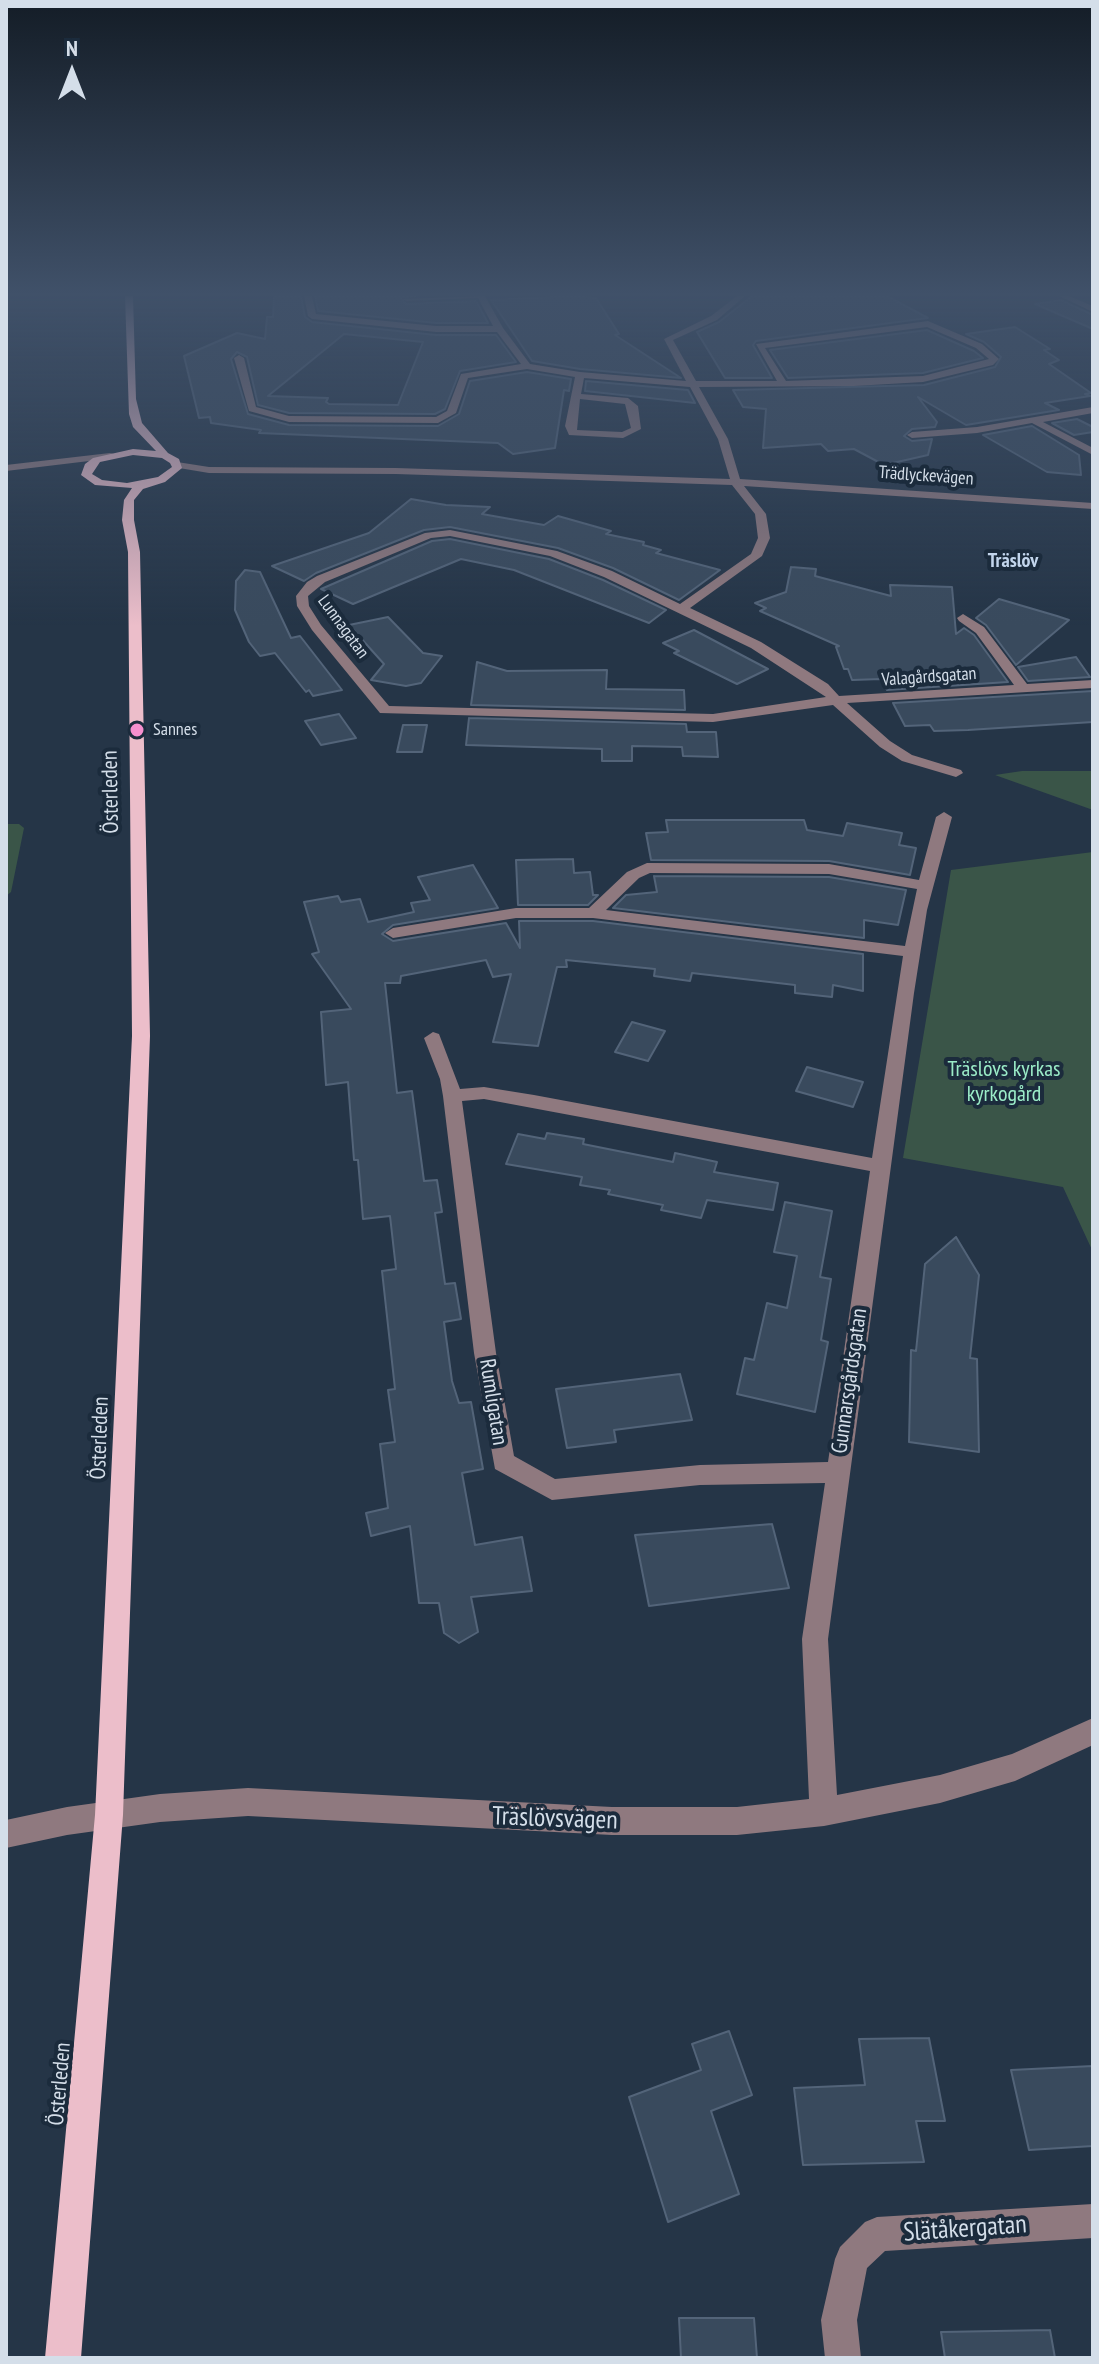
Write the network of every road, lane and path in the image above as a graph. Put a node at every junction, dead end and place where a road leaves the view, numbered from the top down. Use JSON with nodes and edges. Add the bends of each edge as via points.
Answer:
{"nodes":[{"id":1,"x":133,"y":406,"type":"edge"},
{"id":2,"x":251,"y":406,"type":"edge"},
{"id":3,"x":453,"y":406,"type":"edge"},
{"id":4,"x":574,"y":406,"type":"edge"},
{"id":5,"x":633,"y":406,"type":"edge"},
{"id":6,"x":703,"y":406,"type":"edge"},
{"id":7,"x":1093,"y":410,"type":"edge"},
{"id":8,"x":1033,"y":420,"type":"junction"},
{"id":9,"x":137,"y":425,"type":"junction"},
{"id":10,"x":912,"y":435,"type":"dead end"},
{"id":11,"x":1093,"y":452,"type":"edge"},
{"id":12,"x":114,"y":455,"type":"junction"},
{"id":13,"x":164,"y":455,"type":"junction"},
{"id":14,"x":177,"y":465,"type":"junction"},
{"id":15,"x":6,"y":468,"type":"edge"},
{"id":16,"x":325,"y":470,"type":"junction"},
{"id":17,"x":89,"y":478,"type":"junction"},
{"id":18,"x":155,"y":481,"type":"junction"},
{"id":19,"x":735,"y":482,"type":"junction"},
{"id":20,"x":116,"y":505,"type":"junction"},
{"id":21,"x":1093,"y":506,"type":"edge"},
{"id":22,"x":682,"y":608,"type":"junction"},
{"id":23,"x":963,"y":618,"type":"dead end"},
{"id":24,"x":1093,"y":684,"type":"edge"},
{"id":25,"x":1024,"y":689,"type":"junction"},
{"id":26,"x":836,"y":700,"type":"junction"},
{"id":27,"x":956,"y":773,"type":"dead end"},
{"id":28,"x":944,"y":817,"type":"dead end"},
{"id":29,"x":926,"y":886,"type":"junction"},
{"id":30,"x":593,"y":913,"type":"junction"},
{"id":31,"x":393,"y":933,"type":"dead end"},
{"id":32,"x":913,"y":952,"type":"junction"},
{"id":33,"x":433,"y":1038,"type":"dead end"},
{"id":34,"x":452,"y":1096,"type":"junction"},
{"id":35,"x":879,"y":1166,"type":"junction"},
{"id":36,"x":838,"y":1472,"type":"junction"},
{"id":37,"x":1093,"y":1731,"type":"edge"},
{"id":38,"x":824,"y":1812,"type":"junction"},
{"id":39,"x":109,"y":1815,"type":"junction"},
{"id":40,"x":6,"y":1834,"type":"edge"},
{"id":41,"x":1093,"y":2221,"type":"edge"},
{"id":42,"x":63,"y":2358,"type":"edge"},
{"id":43,"x":843,"y":2358,"type":"edge"}],
"edges":[{"from":1,"to":9,"type":"main road"},
{"from":2,"to":3,"type":"street","via":[[289,419],[438,420]]},
{"from":4,"to":5,"type":"street","via":[[573,433],[623,435],[636,429]]},
{"from":6,"to":19,"type":"street","via":[[732,459]]},
{"from":7,"to":8,"type":"street"},
{"from":8,"to":10,"type":"street"},
{"from":8,"to":11,"type":"street"},
{"from":9,"to":12,"type":"main road","via":[[130,445]]},
{"from":9,"to":13,"type":"main road"},
{"from":12,"to":13,"type":"main road","name":"Trädlyckevägen"},
{"from":12,"to":15,"type":"street","name":"Trädlyckevägen"},
{"from":12,"to":17,"type":"main road","via":[[92,463]]},
{"from":13,"to":14,"type":"main road"},
{"from":14,"to":16,"type":"street","name":"Trädlyckevägen"},
{"from":14,"to":18,"type":"main road","via":[[173,473]]},
{"from":15,"to":17,"type":"street","name":"Trädlyckevägen","via":[[63,469]]},
{"from":16,"to":18,"type":"street","name":"Trädlyckevägen"},
{"from":16,"to":19,"type":"street","name":"Trädlyckevägen"},
{"from":17,"to":18,"type":"main road","name":"Trädlyckevägen","via":[[117,486]]},
{"from":17,"to":20,"type":"main road"},
{"from":18,"to":20,"type":"main road"},
{"from":19,"to":21,"type":"street","name":"Trädlyckevägen"},
{"from":19,"to":22,"type":"street","via":[[760,514],[764,538],[756,556]]},
{"from":20,"to":39,"type":"main road","name":"Österleden","via":[[134,552],[141,1036]]},
{"from":22,"to":26,"type":"street","name":"Lunnagatan","via":[[805,673]]},
{"from":22,"to":26,"type":"street","name":"Lunnagatan","via":[[553,553],[450,533],[419,538],[321,579],[305,591],[302,601],[316,627],[385,710],[713,718]]},
{"from":23,"to":25,"type":"street","name":"Valagårdsgatan","via":[[980,630]]},
{"from":24,"to":25,"type":"street","name":"Valagårdsgatan"},
{"from":25,"to":26,"type":"street","name":"Valagårdsgatan"},
{"from":26,"to":27,"type":"street","name":"Lunnagatan","via":[[907,758]]},
{"from":28,"to":29,"type":"street","name":"Gunnarsgårdsgatan"},
{"from":29,"to":30,"type":"street","via":[[829,869],[647,868]]},
{"from":29,"to":32,"type":"street","name":"Gunnarsgårdsgatan"},
{"from":30,"to":31,"type":"street","via":[[516,913]]},
{"from":30,"to":32,"type":"street"},
{"from":32,"to":35,"type":"street","name":"Gunnarsgårdsgatan"},
{"from":33,"to":34,"type":"street","name":"Rumligatan"},
{"from":34,"to":35,"type":"street","via":[[509,1097]]},
{"from":34,"to":36,"type":"street","name":"Rumligatan","via":[[503,1462],[552,1490],[700,1475]]},
{"from":35,"to":36,"type":"street","name":"Gunnarsgårdsgatan"},
{"from":36,"to":38,"type":"street","name":"Gunnarsgårdsgatan","via":[[815,1639]]},
{"from":37,"to":38,"type":"street","name":"Träslövsvägen","via":[[1015,1767],[940,1789]]},
{"from":38,"to":39,"type":"street","name":"Träslövsvägen","via":[[737,1821],[612,1821],[248,1802]]},
{"from":39,"to":40,"type":"street","name":"Träslövsvägen"},
{"from":39,"to":42,"type":"main road","name":"Österleden"},
{"from":41,"to":43,"type":"street","name":"Slätåkergatan","via":[[877,2234],[852,2259],[839,2320]]}]}
